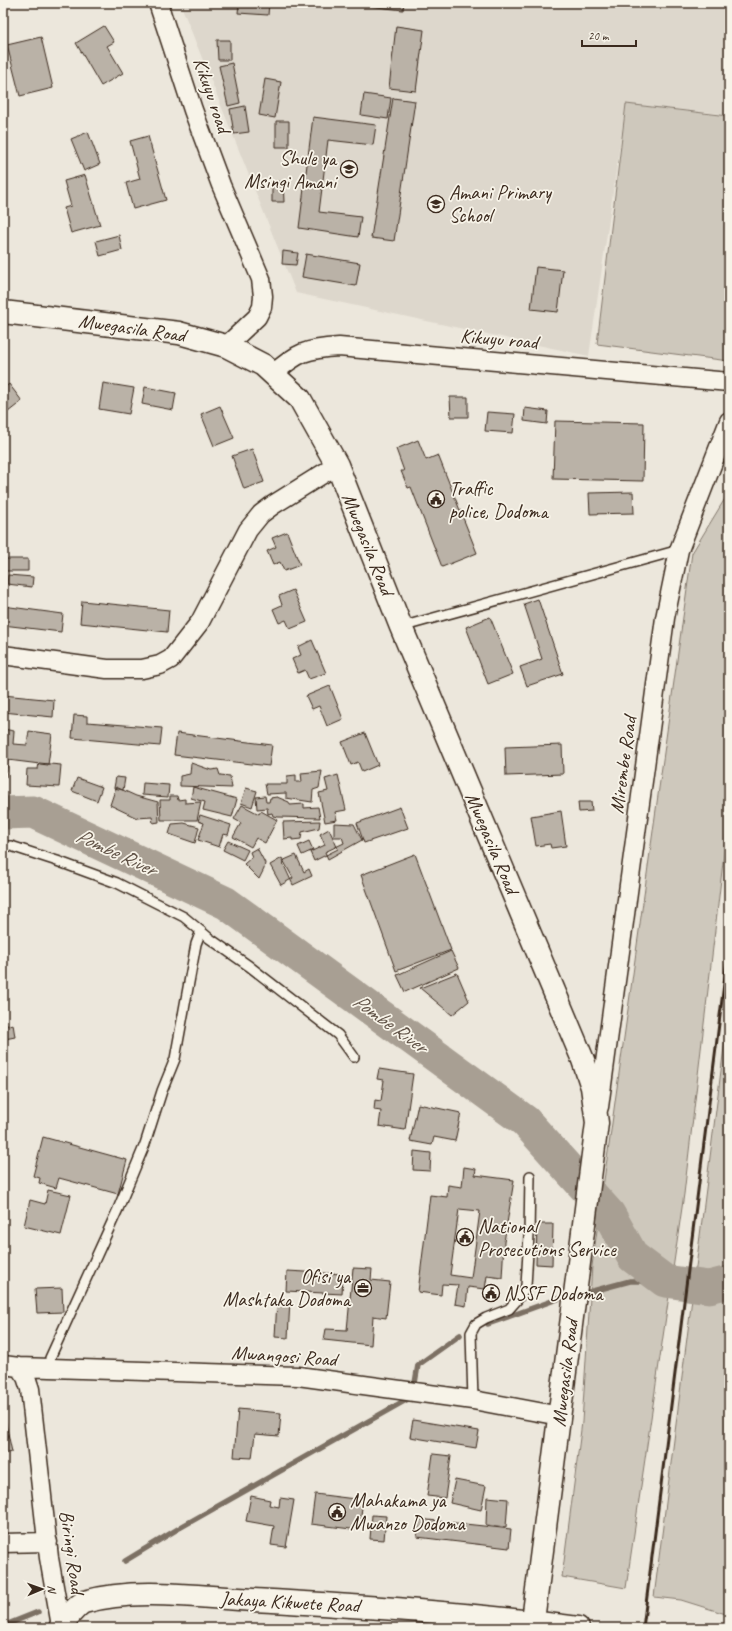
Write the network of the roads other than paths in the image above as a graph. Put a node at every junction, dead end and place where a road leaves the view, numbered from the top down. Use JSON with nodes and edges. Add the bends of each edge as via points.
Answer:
{"nodes":[{"id":1,"x":158,"y":3,"type":"edge"},
{"id":2,"x":3,"y":312,"type":"edge"},
{"id":3,"x":226,"y":346,"type":"junction"},
{"id":4,"x":273,"y":374,"type":"junction"},
{"id":5,"x":729,"y":382,"type":"edge"},
{"id":6,"x":729,"y":422,"type":"edge"},
{"id":7,"x":337,"y":465,"type":"junction"},
{"id":8,"x":679,"y":550,"type":"junction"},
{"id":9,"x":401,"y":627,"type":"junction"},
{"id":10,"x":3,"y":655,"type":"edge"},
{"id":11,"x":3,"y":846,"type":"edge"},
{"id":12,"x":201,"y":931,"type":"junction"},
{"id":13,"x":354,"y":1057,"type":"dead end"},
{"id":14,"x":597,"y":1123,"type":"junction"},
{"id":15,"x":530,"y":1176,"type":"dead end"},
{"id":16,"x":50,"y":1358,"type":"dead end"},
{"id":17,"x":11,"y":1366,"type":"edge"},
{"id":18,"x":473,"y":1400,"type":"junction"},
{"id":19,"x":560,"y":1416,"type":"junction"},
{"id":20,"x":48,"y":1542,"type":"junction"},
{"id":21,"x":3,"y":1543,"type":"edge"},
{"id":22,"x":532,"y":1625,"type":"edge"},
{"id":23,"x":61,"y":1627,"type":"edge"},
{"id":24,"x":578,"y":1628,"type":"edge"}],
"edges":[{"from":1,"to":3,"type":"street","name":"Kikuyu road","via":[[203,138],[261,279],[262,307],[257,317]]},
{"from":2,"to":3,"type":"street","name":"Mwegasila Road","via":[[179,333]]},
{"from":3,"to":4,"type":"street","name":"Mwegasila Road","via":[[263,365]]},
{"from":4,"to":5,"type":"street","name":"Kikuyu road","via":[[300,353],[315,348],[339,347]]},
{"from":4,"to":7,"type":"street","name":"Mwegasila Road","via":[[300,399]]},
{"from":6,"to":8,"type":"street","name":"Mirembe Road"},
{"from":7,"to":9,"type":"street","name":"Mwegasila Road"},
{"from":7,"to":10,"type":"street","via":[[261,514],[248,530],[200,622],[171,659],[160,665],[142,669],[107,670]]},
{"from":8,"to":9,"type":"lane"},
{"from":8,"to":14,"type":"street","name":"Mirembe Road","via":[[665,618]]},
{"from":9,"to":14,"type":"street","name":"Mwegasila Road","via":[[583,1060],[592,1088]]},
{"from":11,"to":12,"type":"lane","via":[[11,846],[117,883],[184,916]]},
{"from":12,"to":13,"type":"lane","via":[[338,1035]]},
{"from":12,"to":16,"type":"lane","via":[[196,944],[175,1059],[145,1144]]},
{"from":14,"to":19,"type":"street","name":"Mwegasila Road"},
{"from":15,"to":18,"type":"lane","via":[[526,1286],[509,1309],[476,1324],[471,1333]]},
{"from":17,"to":18,"type":"street","name":"Mwangosi Road","via":[[298,1376]]},
{"from":17,"to":20,"type":"street","name":"Biringi Road","via":[[26,1377],[30,1389]]},
{"from":18,"to":19,"type":"street","name":"Mwangosi Road"},
{"from":19,"to":22,"type":"street","name":"Mwegasila Road"},
{"from":20,"to":21,"type":"street"},
{"from":20,"to":23,"type":"street","name":"Biringi Road"},
{"from":22,"to":23,"type":"street","name":"Jakaya Kikwete Road","via":[[372,1606],[122,1594],[82,1602]]},
{"from":22,"to":24,"type":"street","name":"Jakaya Kikwete Road"}]}
